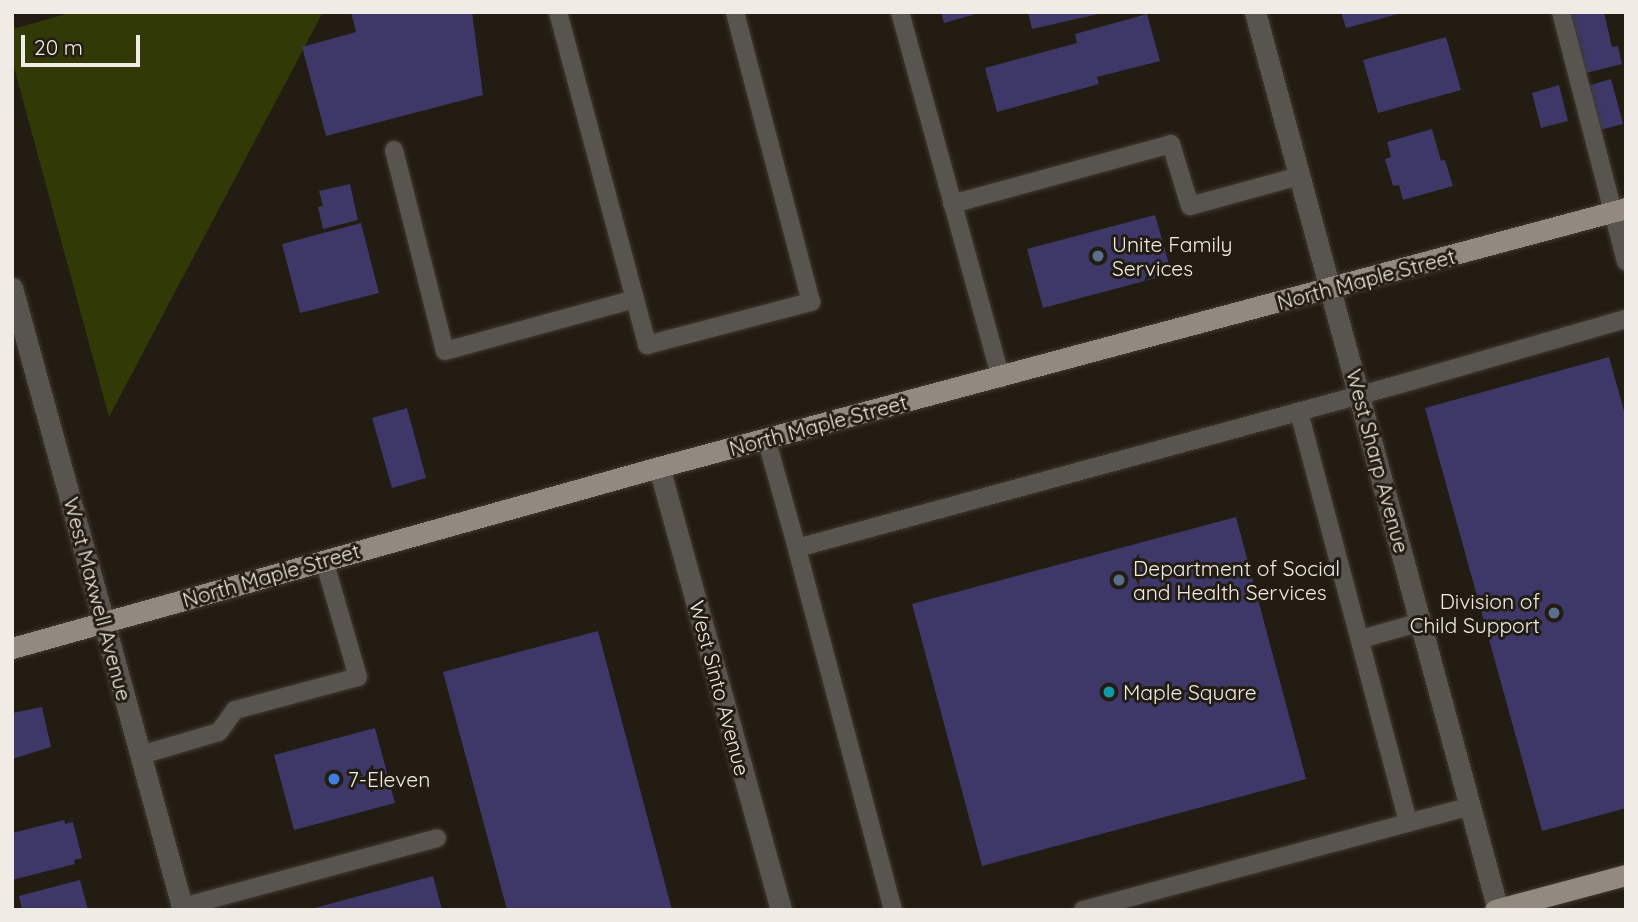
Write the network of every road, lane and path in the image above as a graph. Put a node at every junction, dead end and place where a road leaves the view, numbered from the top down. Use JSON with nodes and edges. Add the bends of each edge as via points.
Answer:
{"nodes":[{"id":1,"x":558,"y":12,"type":"edge"},
{"id":2,"x":734,"y":12,"type":"edge"},
{"id":3,"x":900,"y":12,"type":"edge"},
{"id":4,"x":1255,"y":12,"type":"edge"},
{"id":5,"x":1561,"y":12,"type":"edge"},
{"id":6,"x":394,"y":150,"type":"dead end"},
{"id":7,"x":1300,"y":176,"type":"junction"},
{"id":8,"x":952,"y":204,"type":"junction"},
{"id":9,"x":1619,"y":210,"type":"edge"},
{"id":10,"x":1626,"y":261,"type":"edge"},
{"id":11,"x":12,"y":288,"type":"edge"},
{"id":12,"x":1332,"y":289,"type":"junction"},
{"id":13,"x":635,"y":299,"type":"junction"},
{"id":14,"x":1626,"y":320,"type":"edge"},
{"id":15,"x":1001,"y":378,"type":"junction"},
{"id":16,"x":1360,"y":394,"type":"junction"},
{"id":17,"x":1299,"y":412,"type":"junction"},
{"id":18,"x":766,"y":438,"type":"junction"},
{"id":19,"x":659,"y":467,"type":"junction"},
{"id":20,"x":797,"y":548,"type":"junction"},
{"id":21,"x":324,"y":560,"type":"junction"},
{"id":22,"x":1421,"y":622,"type":"junction"},
{"id":23,"x":104,"y":623,"type":"junction"},
{"id":24,"x":1361,"y":639,"type":"junction"},
{"id":25,"x":12,"y":648,"type":"edge"},
{"id":26,"x":141,"y":755,"type":"junction"},
{"id":27,"x":1470,"y":806,"type":"junction"},
{"id":28,"x":1408,"y":823,"type":"junction"},
{"id":29,"x":437,"y":838,"type":"dead end"},
{"id":30,"x":1626,"y":875,"type":"edge"},
{"id":31,"x":182,"y":908,"type":"edge"},
{"id":32,"x":1497,"y":909,"type":"edge"},
{"id":33,"x":781,"y":910,"type":"edge"},
{"id":34,"x":893,"y":910,"type":"edge"},
{"id":35,"x":1083,"y":910,"type":"edge"}],
"edges":[{"from":1,"to":13,"type":"lane"},
{"from":2,"to":13,"type":"lane","via":[[811,302],[647,345]]},
{"from":3,"to":8,"type":"lane"},
{"from":4,"to":7,"type":"street","name":"West Sharp Avenue"},
{"from":5,"to":9,"type":"lane"},
{"from":6,"to":13,"type":"lane","via":[[445,351]]},
{"from":7,"to":8,"type":"lane","via":[[1190,206],[1171,144]]},
{"from":7,"to":12,"type":"street","name":"West Sharp Avenue"},
{"from":8,"to":15,"type":"lane"},
{"from":9,"to":10,"type":"lane"},
{"from":9,"to":12,"type":"main road","name":"North Maple Street"},
{"from":11,"to":23,"type":"street","name":"West Maxwell Avenue"},
{"from":12,"to":15,"type":"main road","name":"North Maple Street"},
{"from":12,"to":16,"type":"street","name":"West Sharp Avenue"},
{"from":14,"to":16,"type":"lane"},
{"from":15,"to":18,"type":"main road","name":"North Maple Street"},
{"from":16,"to":17,"type":"lane"},
{"from":16,"to":22,"type":"street","name":"West Sharp Avenue"},
{"from":17,"to":20,"type":"lane"},
{"from":17,"to":24,"type":"lane"},
{"from":18,"to":19,"type":"main road","name":"North Maple Street"},
{"from":18,"to":20,"type":"lane"},
{"from":19,"to":21,"type":"main road","name":"North Maple Street"},
{"from":19,"to":33,"type":"street","name":"West Sinto Avenue"},
{"from":20,"to":34,"type":"lane"},
{"from":21,"to":23,"type":"main road","name":"North Maple Street"},
{"from":21,"to":26,"type":"lane","via":[[358,677],[235,710],[219,732]]},
{"from":22,"to":24,"type":"lane"},
{"from":22,"to":27,"type":"street","name":"West Sharp Avenue"},
{"from":23,"to":25,"type":"main road","name":"North Maple Street"},
{"from":23,"to":26,"type":"street","name":"West Maxwell Avenue"},
{"from":24,"to":28,"type":"lane"},
{"from":26,"to":31,"type":"street","name":"West Maxwell Avenue"},
{"from":27,"to":28,"type":"lane"},
{"from":27,"to":32,"type":"street","name":"West Sharp Avenue"},
{"from":28,"to":35,"type":"lane"},
{"from":29,"to":31,"type":"lane"},
{"from":30,"to":32,"type":"main road"}]}
